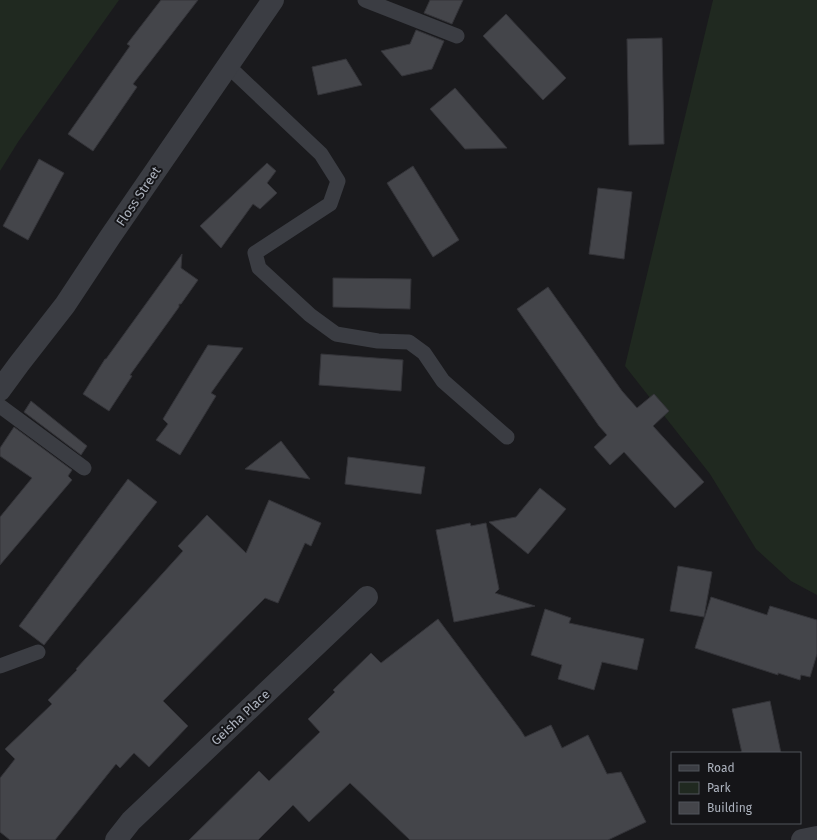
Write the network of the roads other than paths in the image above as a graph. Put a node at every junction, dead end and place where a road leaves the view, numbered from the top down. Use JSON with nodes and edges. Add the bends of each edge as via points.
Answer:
{"nodes":[{"id":1,"x":273,"y":0,"type":"edge"},
{"id":2,"x":365,"y":0,"type":"edge"},
{"id":3,"x":457,"y":36,"type":"dead end"},
{"id":4,"x":228,"y":66,"type":"junction"},
{"id":5,"x":0,"y":390,"type":"edge"},
{"id":6,"x":0,"y":406,"type":"edge"},
{"id":7,"x":507,"y":437,"type":"dead end"},
{"id":8,"x":84,"y":468,"type":"dead end"},
{"id":9,"x":367,"y":597,"type":"dead end"},
{"id":10,"x":38,"y":652,"type":"dead end"},
{"id":11,"x":0,"y":666,"type":"edge"},
{"id":12,"x":817,"y":837,"type":"edge"},
{"id":13,"x":116,"y":840,"type":"edge"},
{"id":14,"x":802,"y":840,"type":"edge"}],
"edges":[{"from":1,"to":4,"type":"street","name":"Floss Street"},
{"from":2,"to":3,"type":"lane"},
{"from":4,"to":5,"type":"street","name":"Floss Street","via":[[65,305]]},
{"from":4,"to":7,"type":"lane","via":[[321,154],[338,181],[330,204],[255,253],[259,268],[310,315],[336,334],[378,341],[409,342],[424,353],[443,381]]},
{"from":6,"to":8,"type":"lane"},
{"from":9,"to":13,"type":"street","name":"Geisha Place","via":[[131,821]]},
{"from":10,"to":11,"type":"lane"},
{"from":12,"to":14,"type":"street"}]}
